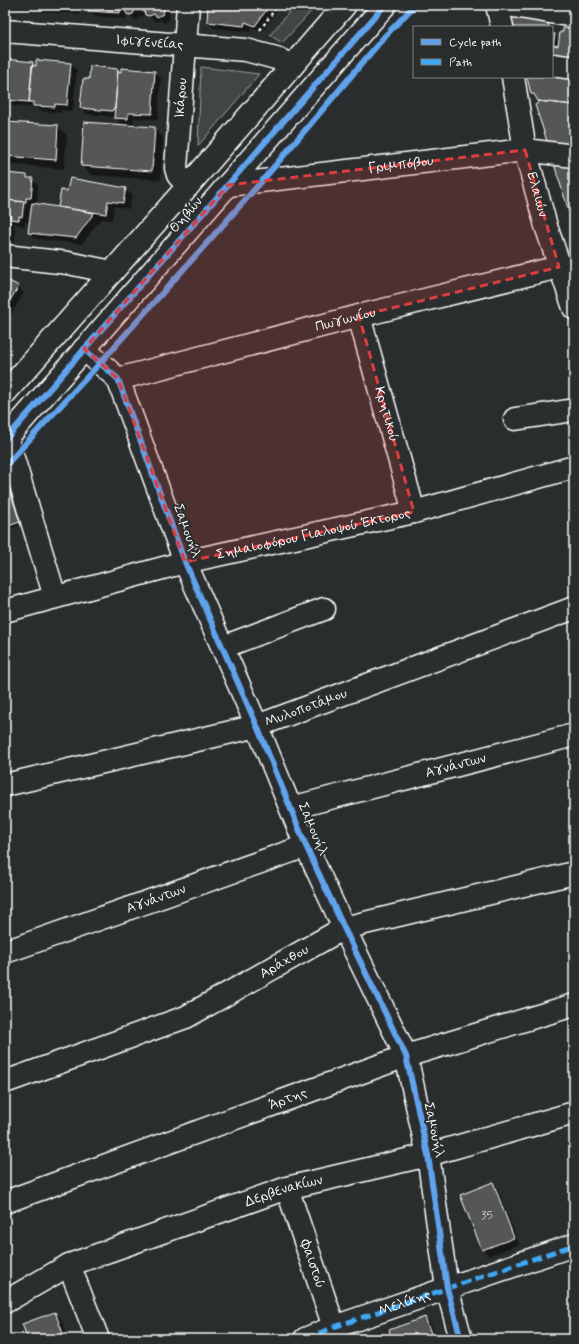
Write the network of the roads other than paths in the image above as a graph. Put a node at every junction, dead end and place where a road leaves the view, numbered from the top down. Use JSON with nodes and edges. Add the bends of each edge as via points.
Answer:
{"nodes":[{"id":1,"x":188,"y":5,"type":"edge"},
{"id":2,"x":345,"y":5,"type":"edge"},
{"id":3,"x":385,"y":5,"type":"edge"},
{"id":4,"x":497,"y":5,"type":"edge"},
{"id":5,"x":507,"y":5,"type":"edge"},
{"id":6,"x":574,"y":16,"type":"edge"},
{"id":7,"x":502,"y":26,"type":"edge"},
{"id":8,"x":5,"y":31,"type":"edge"},
{"id":9,"x":185,"y":45,"type":"junction"},
{"id":10,"x":553,"y":65,"type":"edge"},
{"id":11,"x":292,"y":66,"type":"junction"},
{"id":12,"x":574,"y":68,"type":"edge"},
{"id":13,"x":513,"y":78,"type":"edge"},
{"id":14,"x":525,"y":150,"type":"junction"},
{"id":15,"x":574,"y":156,"type":"edge"},
{"id":16,"x":228,"y":185,"type":"junction"},
{"id":17,"x":188,"y":186,"type":"junction"},
{"id":18,"x":5,"y":256,"type":"edge"},
{"id":19,"x":567,"y":267,"type":"edge"},
{"id":20,"x":112,"y":272,"type":"junction"},
{"id":21,"x":574,"y":308,"type":"edge"},
{"id":22,"x":359,"y":316,"type":"junction"},
{"id":23,"x":84,"y":349,"type":"junction"},
{"id":24,"x":118,"y":379,"type":"junction"},
{"id":25,"x":5,"y":393,"type":"edge"},
{"id":26,"x":574,"y":410,"type":"edge"},
{"id":27,"x":515,"y":419,"type":"dead end"},
{"id":28,"x":6,"y":439,"type":"edge"},
{"id":29,"x":574,"y":467,"type":"edge"},
{"id":30,"x":414,"y":512,"type":"junction"},
{"id":31,"x":185,"y":562,"type":"junction"},
{"id":32,"x":55,"y":597,"type":"junction"},
{"id":33,"x":574,"y":608,"type":"edge"},
{"id":34,"x":324,"y":609,"type":"dead end"},
{"id":35,"x":5,"y":611,"type":"edge"},
{"id":36,"x":222,"y":647,"type":"junction"},
{"id":37,"x":257,"y":726,"type":"junction"},
{"id":38,"x":574,"y":735,"type":"edge"},
{"id":39,"x":5,"y":785,"type":"edge"},
{"id":40,"x":291,"y":808,"type":"junction"},
{"id":41,"x":306,"y":846,"type":"junction"},
{"id":42,"x":574,"y":873,"type":"edge"},
{"id":43,"x":344,"y":928,"type":"junction"},
{"id":44,"x":5,"y":952,"type":"edge"},
{"id":45,"x":574,"y":1005,"type":"edge"},
{"id":46,"x":406,"y":1056,"type":"junction"},
{"id":47,"x":5,"y":1082,"type":"edge"},
{"id":48,"x":574,"y":1113,"type":"edge"},
{"id":49,"x":428,"y":1155,"type":"junction"},
{"id":50,"x":286,"y":1188,"type":"junction"},
{"id":51,"x":5,"y":1202,"type":"edge"},
{"id":52,"x":574,"y":1245,"type":"edge"},
{"id":53,"x":69,"y":1265,"type":"junction"},
{"id":54,"x":447,"y":1288,"type":"junction"},
{"id":55,"x":5,"y":1302,"type":"edge"},
{"id":56,"x":336,"y":1333,"type":"edge"},
{"id":57,"x":98,"y":1339,"type":"edge"},
{"id":58,"x":305,"y":1339,"type":"edge"},
{"id":59,"x":461,"y":1339,"type":"edge"}],
"edges":[{"from":1,"to":9,"type":"street","name":"Ικάρου"},
{"from":2,"to":11,"type":"street","name":"Θηβών"},
{"from":3,"to":16,"type":"street","name":"Θηβών"},
{"from":4,"to":7,"type":"street"},
{"from":5,"to":6,"type":"street"},
{"from":8,"to":9,"type":"street","name":"Ιφιγενείας"},
{"from":9,"to":11,"type":"street","name":"Ιφιγενείας","via":[[246,50],[276,58]]},
{"from":9,"to":17,"type":"street","name":"Ικάρου","via":[[176,168],[178,175]]},
{"from":10,"to":12,"type":"street"},
{"from":11,"to":17,"type":"street","name":"Θηβών"},
{"from":13,"to":14,"type":"street","name":"Ελαιών"},
{"from":14,"to":15,"type":"street","name":"Γριμπόβου"},
{"from":14,"to":16,"type":"street","name":"Γριμπόβου"},
{"from":14,"to":19,"type":"street","name":"Ελαιών","via":[[546,226]]},
{"from":16,"to":23,"type":"street","name":"Θηβών"},
{"from":17,"to":20,"type":"street","name":"Θηβών"},
{"from":18,"to":20,"type":"street","via":[[68,263]]},
{"from":19,"to":21,"type":"street","name":"Ελαιών"},
{"from":19,"to":22,"type":"street","name":"Πωγωνίου"},
{"from":20,"to":25,"type":"street","name":"Θηβών"},
{"from":22,"to":24,"type":"street","name":"Πωγωνίου"},
{"from":22,"to":30,"type":"street","name":"Κρητικού"},
{"from":23,"to":24,"type":"street","name":"Σαμουήλ"},
{"from":23,"to":28,"type":"street","name":"Θηβών"},
{"from":24,"to":31,"type":"street","name":"Σαμουήλ"},
{"from":26,"to":27,"type":"street"},
{"from":28,"to":32,"type":"street"},
{"from":29,"to":30,"type":"street","name":"Σημαιοφόρου Γιαλοψού Έκτορος"},
{"from":30,"to":31,"type":"street","name":"Σημαιοφόρου Γιαλοψού Έκτορος"},
{"from":31,"to":32,"type":"street","name":"Σημαιοφόρου Γιαλοψού Έκτορος"},
{"from":31,"to":36,"type":"street","name":"Σαμουήλ"},
{"from":32,"to":35,"type":"street","name":"Σημαιοφόρου Γιαλοψού Έκτορος"},
{"from":33,"to":37,"type":"street","name":"Μυλοποτάμου"},
{"from":34,"to":36,"type":"street"},
{"from":36,"to":37,"type":"street","name":"Σαμουήλ"},
{"from":37,"to":39,"type":"street","name":"Μυλοποτάμου"},
{"from":37,"to":40,"type":"street","name":"Σαμουήλ"},
{"from":38,"to":40,"type":"street","name":"Αγνάντων"},
{"from":40,"to":41,"type":"street","name":"Σαμουήλ"},
{"from":41,"to":43,"type":"street","name":"Σαμουήλ"},
{"from":41,"to":44,"type":"street","name":"Αγνάντων"},
{"from":42,"to":43,"type":"street","name":"Αράχθου"},
{"from":43,"to":46,"type":"street","name":"Σαμουήλ"},
{"from":43,"to":47,"type":"street","name":"Αράχθου","via":[[186,1017]]},
{"from":45,"to":46,"type":"street","name":"Άρτης"},
{"from":46,"to":49,"type":"street","name":"Σαμουήλ"},
{"from":46,"to":51,"type":"street","name":"Άρτης"},
{"from":48,"to":49,"type":"street","name":"Δερβενακίων"},
{"from":49,"to":50,"type":"street","name":"Δερβενακίων"},
{"from":49,"to":54,"type":"street","name":"Σαμουήλ"},
{"from":50,"to":53,"type":"street","name":"Δερβενακίων"},
{"from":50,"to":56,"type":"street","name":"Φαιστού"},
{"from":52,"to":54,"type":"street","name":"Μελίκης"},
{"from":53,"to":55,"type":"street","name":"Δερβενακίων"},
{"from":53,"to":57,"type":"street"},
{"from":54,"to":56,"type":"street","name":"Μελίκης"},
{"from":54,"to":59,"type":"street","name":"Σαμουήλ"},
{"from":56,"to":58,"type":"street","name":"Μελίκης"}]}
